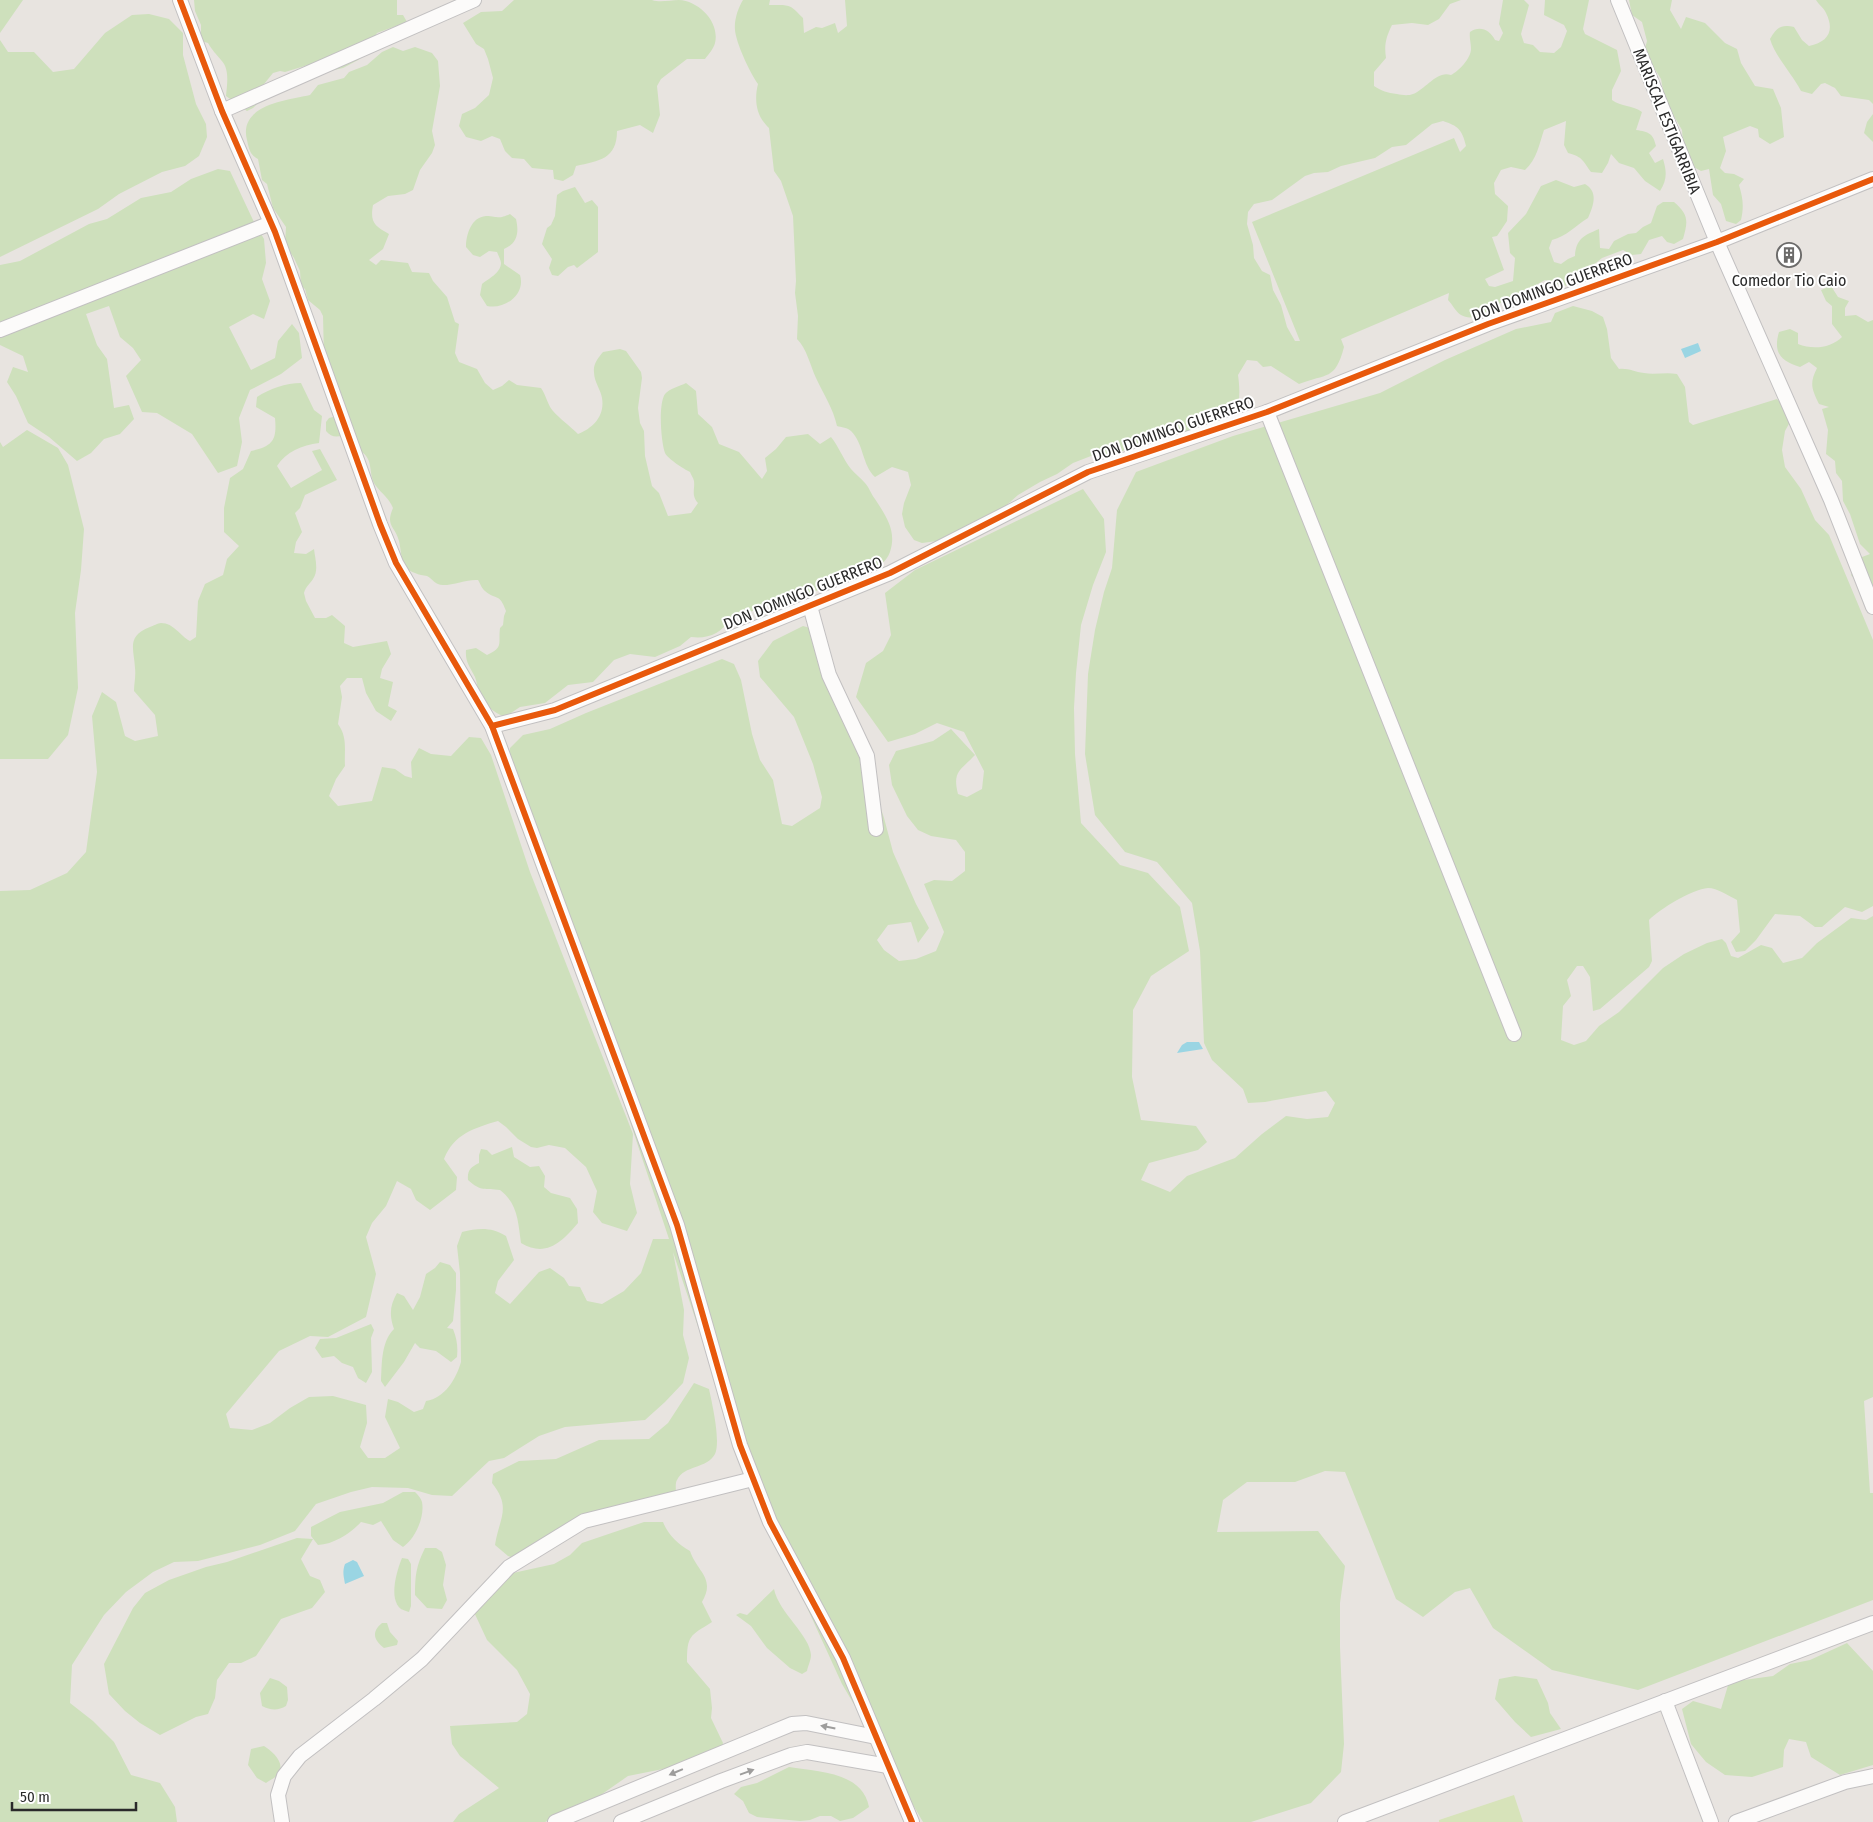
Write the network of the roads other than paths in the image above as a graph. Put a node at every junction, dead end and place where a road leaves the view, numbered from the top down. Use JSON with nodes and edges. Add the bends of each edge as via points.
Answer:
{"nodes":[{"id":1,"x":180,"y":0,"type":"edge"},
{"id":2,"x":474,"y":0,"type":"edge"},
{"id":3,"x":1618,"y":0,"type":"edge"},
{"id":4,"x":222,"y":112,"type":"junction"},
{"id":5,"x":1873,"y":179,"type":"edge"},
{"id":6,"x":270,"y":223,"type":"junction"},
{"id":7,"x":1717,"y":242,"type":"junction"},
{"id":8,"x":0,"y":330,"type":"edge"},
{"id":9,"x":1266,"y":412,"type":"junction"},
{"id":10,"x":810,"y":606,"type":"junction"},
{"id":11,"x":1873,"y":607,"type":"edge"},
{"id":12,"x":492,"y":726,"type":"junction"},
{"id":13,"x":876,"y":829,"type":"dead end"},
{"id":14,"x":1514,"y":1034,"type":"dead end"},
{"id":15,"x":753,"y":1479,"type":"junction"},
{"id":16,"x":1873,"y":1623,"type":"edge"},
{"id":17,"x":1665,"y":1701,"type":"junction"},
{"id":18,"x":876,"y":1737,"type":"junction"},
{"id":19,"x":888,"y":1766,"type":"junction"},
{"id":20,"x":1873,"y":1776,"type":"edge"},
{"id":21,"x":282,"y":1822,"type":"edge"},
{"id":22,"x":555,"y":1822,"type":"edge"},
{"id":23,"x":620,"y":1822,"type":"edge"},
{"id":24,"x":912,"y":1822,"type":"edge"},
{"id":25,"x":1345,"y":1822,"type":"edge"},
{"id":26,"x":1711,"y":1822,"type":"edge"},
{"id":27,"x":1736,"y":1822,"type":"edge"}],
"edges":[{"from":1,"to":4,"type":"street"},
{"from":2,"to":4,"type":"street"},
{"from":3,"to":7,"type":"street","name":"MARISCAL ESTIGARRIBIA"},
{"from":4,"to":6,"type":"street"},
{"from":5,"to":7,"type":"street","name":"DON DOMINGO GUERRERO"},
{"from":6,"to":8,"type":"street"},
{"from":6,"to":12,"type":"street","via":[[393,555]]},
{"from":7,"to":9,"type":"street","name":"DON DOMINGO GUERRERO","via":[[1488,324]]},
{"from":7,"to":11,"type":"street","name":"MARISCAL ESTIGARRIBIA","via":[[1831,500]]},
{"from":9,"to":10,"type":"street","name":"DON DOMINGO GUERRERO","via":[[1088,472],[890,574]]},
{"from":9,"to":14,"type":"street"},
{"from":10,"to":12,"type":"street","name":"DON DOMINGO GUERRERO","via":[[555,710]]},
{"from":10,"to":13,"type":"street","via":[[829,675],[867,756]]},
{"from":12,"to":15,"type":"street","via":[[677,1225],[740,1445]]},
{"from":15,"to":18,"type":"street","via":[[770,1522],[843,1658]]},
{"from":15,"to":21,"type":"street","via":[[584,1521],[509,1567],[422,1659],[300,1756],[284,1776],[278,1795]]},
{"from":16,"to":17,"type":"street"},
{"from":17,"to":25,"type":"street"},
{"from":17,"to":26,"type":"street"},
{"from":18,"to":19,"type":"street"},
{"from":18,"to":22,"type":"street","one_way":true,"via":[[806,1723],[792,1724]]},
{"from":23,"to":19,"type":"street","one_way":true,"via":[[791,1755],[807,1752]]},
{"from":19,"to":24,"type":"street"},
{"from":20,"to":27,"type":"street","via":[[1845,1782]]}]}
